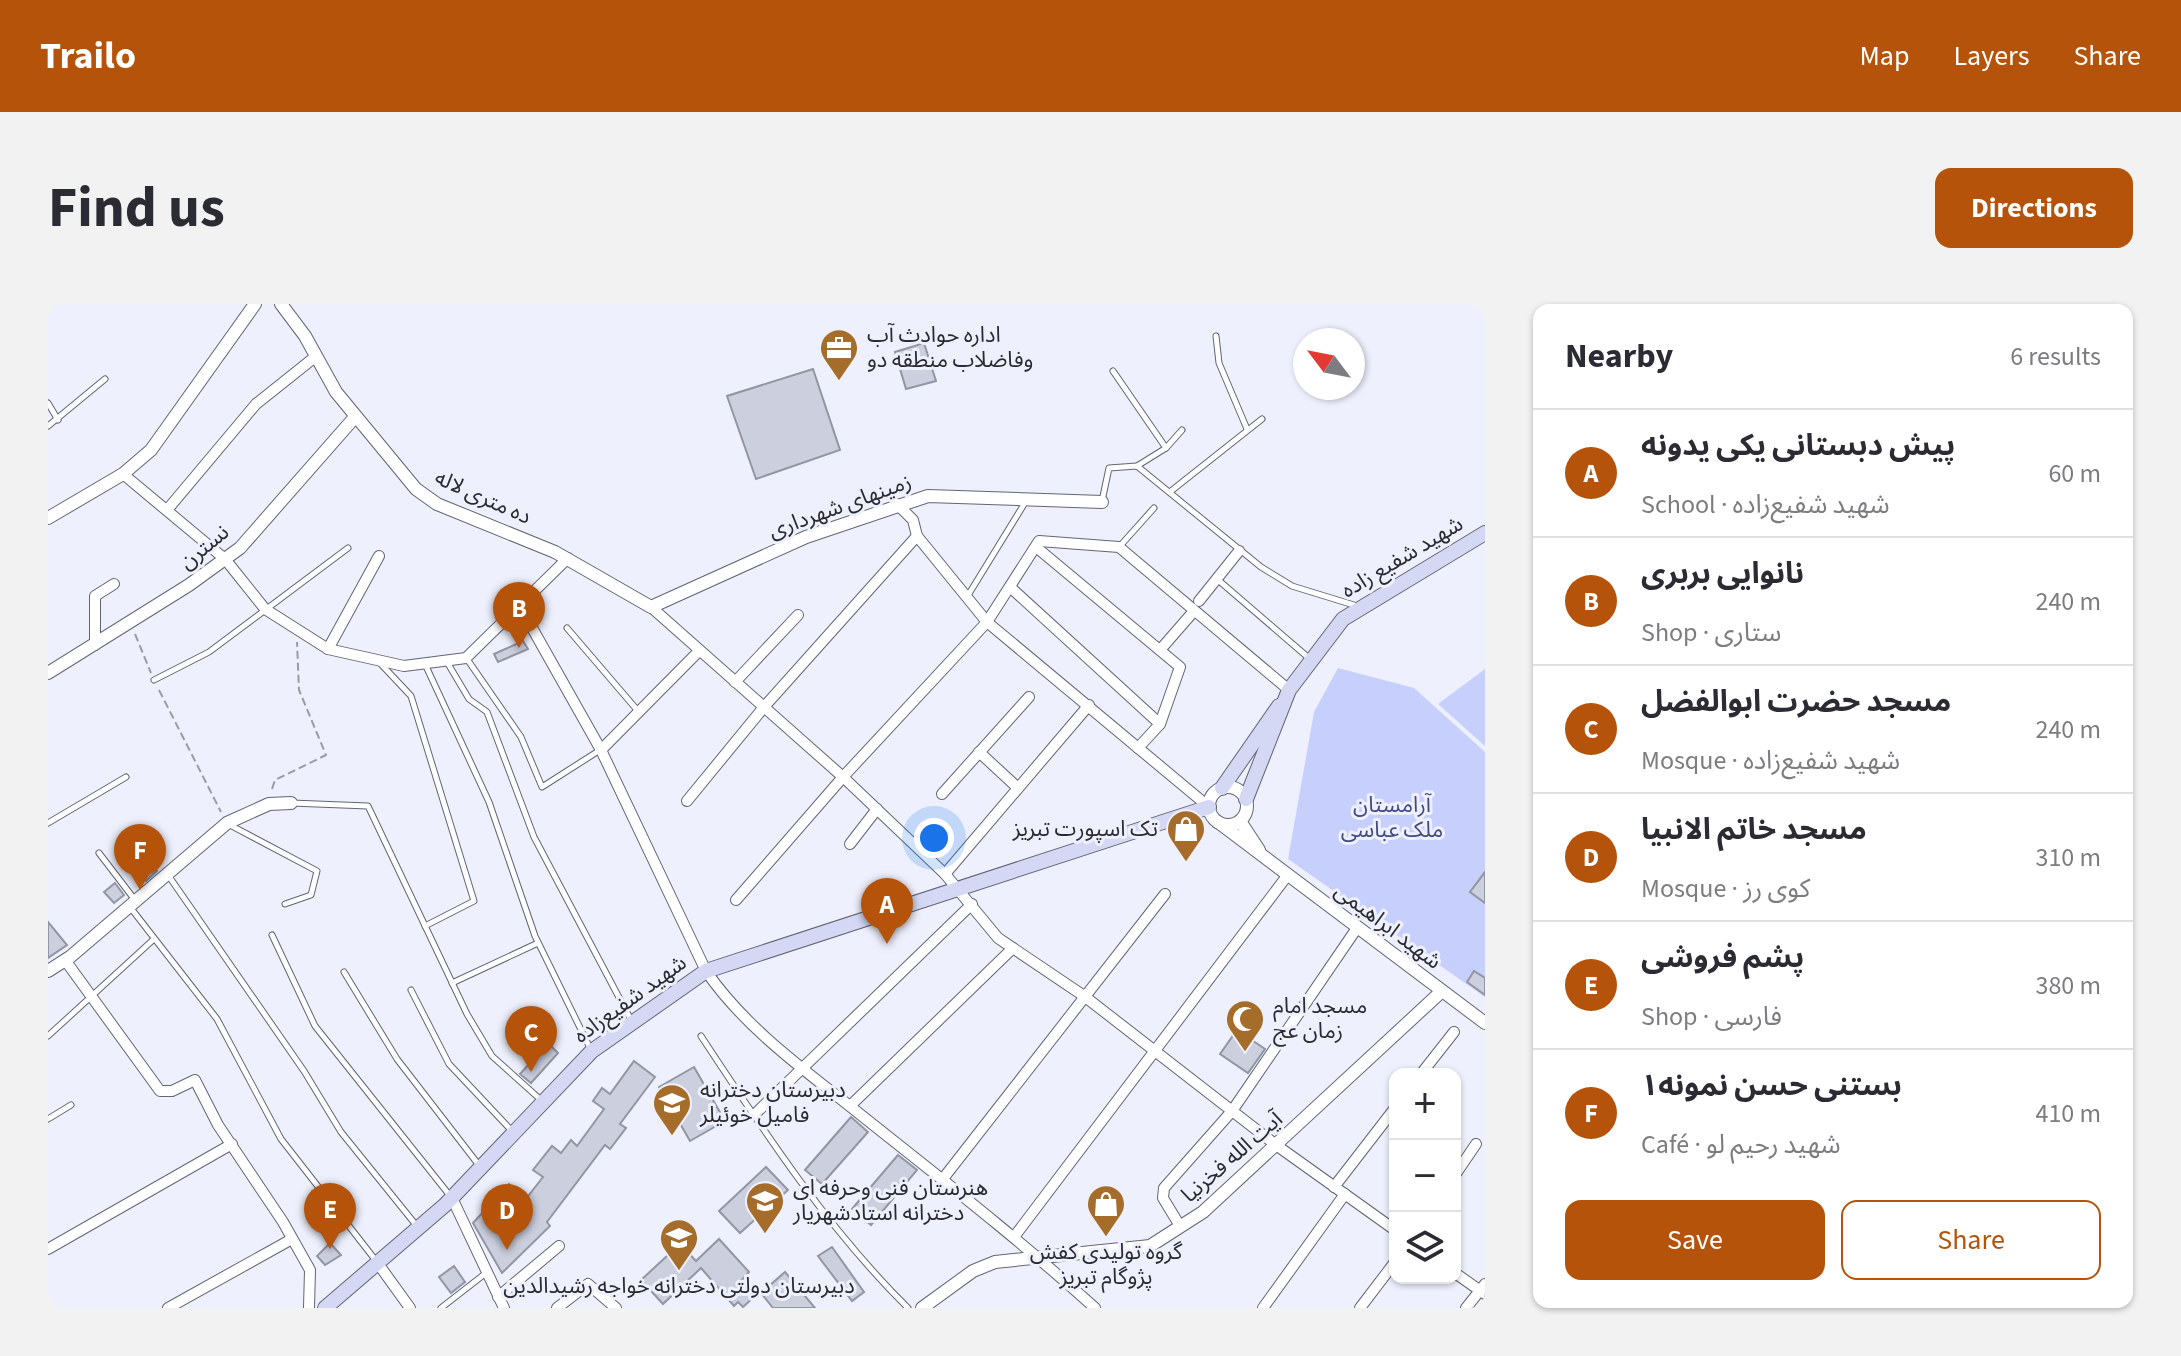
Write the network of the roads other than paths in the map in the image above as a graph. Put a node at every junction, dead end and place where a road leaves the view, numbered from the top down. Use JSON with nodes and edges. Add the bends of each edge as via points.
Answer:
{"nodes":[{"id":1,"x":255,"y":304,"type":"edge"},
{"id":2,"x":281,"y":304,"type":"edge"},
{"id":3,"x":1216,"y":336,"type":"dead end"},
{"id":4,"x":315,"y":357,"type":"junction"},
{"id":5,"x":1113,"y":371,"type":"dead end"},
{"id":6,"x":105,"y":379,"type":"dead end"},
{"id":7,"x":48,"y":403,"type":"edge"},
{"id":8,"x":355,"y":417,"type":"junction"},
{"id":9,"x":1262,"y":419,"type":"dead end"},
{"id":10,"x":58,"y":420,"type":"junction"},
{"id":11,"x":48,"y":426,"type":"edge"},
{"id":12,"x":1247,"y":429,"type":"junction"},
{"id":13,"x":1182,"y":430,"type":"dead end"},
{"id":14,"x":1166,"y":448,"type":"junction"},
{"id":15,"x":1137,"y":466,"type":"junction"},
{"id":16,"x":123,"y":474,"type":"junction"},
{"id":17,"x":1171,"y":491,"type":"junction"},
{"id":18,"x":1029,"y":496,"type":"junction"},
{"id":19,"x":1102,"y":502,"type":"joint"},
{"id":20,"x":897,"y":504,"type":"junction"},
{"id":21,"x":1154,"y":508,"type":"dead end"},
{"id":22,"x":167,"y":510,"type":"junction"},
{"id":23,"x":50,"y":511,"type":"edge"},
{"id":24,"x":1485,"y":533,"type":"edge"},
{"id":25,"x":917,"y":536,"type":"junction"},
{"id":26,"x":1036,"y":547,"type":"junction"},
{"id":27,"x":1119,"y":547,"type":"junction"},
{"id":28,"x":348,"y":548,"type":"dead end"},
{"id":29,"x":1239,"y":551,"type":"junction"},
{"id":30,"x":379,"y":556,"type":"dead end"},
{"id":31,"x":568,"y":558,"type":"junction"},
{"id":32,"x":225,"y":559,"type":"junction"},
{"id":33,"x":1217,"y":578,"type":"junction"},
{"id":34,"x":114,"y":584,"type":"dead end"},
{"id":35,"x":1010,"y":587,"type":"junction"},
{"id":36,"x":967,"y":597,"type":"junction"},
{"id":37,"x":1196,"y":606,"type":"junction"},
{"id":38,"x":651,"y":607,"type":"junction"},
{"id":39,"x":1362,"y":607,"type":"junction"},
{"id":40,"x":265,"y":609,"type":"junction"},
{"id":41,"x":798,"y":615,"type":"dead end"},
{"id":42,"x":503,"y":622,"type":"junction"},
{"id":43,"x":987,"y":622,"type":"junction"},
{"id":44,"x":567,"y":628,"type":"dead end"},
{"id":45,"x":95,"y":645,"type":"junction"},
{"id":46,"x":328,"y":649,"type":"junction"},
{"id":47,"x":1160,"y":650,"type":"junction"},
{"id":48,"x":699,"y":651,"type":"junction"},
{"id":49,"x":466,"y":658,"type":"junction"},
{"id":50,"x":1310,"y":659,"type":"junction"},
{"id":51,"x":377,"y":660,"type":"junction"},
{"id":52,"x":447,"y":661,"type":"junction"},
{"id":53,"x":425,"y":663,"type":"junction"},
{"id":54,"x":48,"y":673,"type":"edge"},
{"id":55,"x":154,"y":680,"type":"road end"},
{"id":56,"x":735,"y":682,"type":"junction"},
{"id":57,"x":1288,"y":693,"type":"junction"},
{"id":58,"x":1029,"y":697,"type":"dead end"},
{"id":59,"x":1089,"y":705,"type":"junction"},
{"id":60,"x":764,"y":707,"type":"junction"},
{"id":61,"x":639,"y":711,"type":"junction"},
{"id":62,"x":1160,"y":724,"type":"junction"},
{"id":63,"x":1138,"y":748,"type":"junction"},
{"id":64,"x":601,"y":750,"type":"junction"},
{"id":65,"x":979,"y":752,"type":"junction"},
{"id":66,"x":126,"y":777,"type":"dead end"},
{"id":67,"x":843,"y":777,"type":"junction"},
{"id":68,"x":1018,"y":788,"type":"junction"},
{"id":69,"x":1222,"y":788,"type":"junction"},
{"id":70,"x":942,"y":794,"type":"dead end"},
{"id":71,"x":1246,"y":799,"type":"junction"},
{"id":72,"x":687,"y":801,"type":"dead end"},
{"id":73,"x":291,"y":803,"type":"joint"},
{"id":74,"x":877,"y":809,"type":"junction"},
{"id":75,"x":1213,"y":815,"type":"junction"},
{"id":76,"x":1240,"y":821,"type":"junction"},
{"id":77,"x":48,"y":823,"type":"edge"},
{"id":78,"x":227,"y":823,"type":"junction"},
{"id":79,"x":850,"y":844,"type":"dead end"},
{"id":80,"x":99,"y":853,"type":"dead end"},
{"id":81,"x":1268,"y":862,"type":"junction"},
{"id":82,"x":167,"y":874,"type":"junction"},
{"id":83,"x":945,"y":874,"type":"junction"},
{"id":84,"x":1287,"y":876,"type":"junction"},
{"id":85,"x":961,"y":889,"type":"junction"},
{"id":86,"x":1165,"y":894,"type":"dead end"},
{"id":87,"x":736,"y":900,"type":"dead end"},
{"id":88,"x":132,"y":904,"type":"junction"},
{"id":89,"x":285,"y":904,"type":"dead end"},
{"id":90,"x":972,"y":904,"type":"junction"},
{"id":91,"x":425,"y":926,"type":"junction"},
{"id":92,"x":1357,"y":928,"type":"junction"},
{"id":93,"x":272,"y":935,"type":"dead end"},
{"id":94,"x":154,"y":939,"type":"junction"},
{"id":95,"x":538,"y":943,"type":"junction"},
{"id":96,"x":1013,"y":948,"type":"junction"},
{"id":97,"x":65,"y":960,"type":"junction"},
{"id":98,"x":48,"y":971,"type":"edge"},
{"id":99,"x":706,"y":971,"type":"junction"},
{"id":100,"x":344,"y":972,"type":"dead end"},
{"id":101,"x":452,"y":983,"type":"junction"},
{"id":102,"x":411,"y":990,"type":"dead end"},
{"id":103,"x":1442,"y":991,"type":"junction"},
{"id":104,"x":1084,"y":996,"type":"junction"},
{"id":105,"x":92,"y":998,"type":"junction"},
{"id":106,"x":632,"y":1021,"type":"junction"},
{"id":107,"x":1485,"y":1023,"type":"edge"},
{"id":108,"x":1454,"y":1032,"type":"dead end"},
{"id":109,"x":48,"y":1036,"type":"edge"},
{"id":110,"x":701,"y":1036,"type":"dead end"},
{"id":111,"x":592,"y":1051,"type":"junction"},
{"id":112,"x":1154,"y":1052,"type":"junction"},
{"id":113,"x":803,"y":1068,"type":"junction"},
{"id":114,"x":1426,"y":1068,"type":"edge"},
{"id":115,"x":541,"y":1101,"type":"junction"},
{"id":116,"x":71,"y":1105,"type":"dead end"},
{"id":117,"x":850,"y":1106,"type":"junction"},
{"id":118,"x":1232,"y":1111,"type":"junction"},
{"id":119,"x":754,"y":1115,"type":"junction"},
{"id":120,"x":1389,"y":1116,"type":"edge"},
{"id":121,"x":48,"y":1119,"type":"edge"},
{"id":122,"x":514,"y":1133,"type":"junction"},
{"id":123,"x":232,"y":1144,"type":"junction"},
{"id":124,"x":1476,"y":1144,"type":"dead end"},
{"id":125,"x":1276,"y":1145,"type":"junction"},
{"id":126,"x":1461,"y":1166,"type":"edge"},
{"id":127,"x":481,"y":1167,"type":"junction"},
{"id":128,"x":942,"y":1180,"type":"junction"},
{"id":129,"x":1334,"y":1187,"type":"junction"},
{"id":130,"x":1345,"y":1194,"type":"junction"},
{"id":131,"x":452,"y":1198,"type":"junction"},
{"id":132,"x":1180,"y":1226,"type":"junction"},
{"id":133,"x":1389,"y":1226,"type":"edge"},
{"id":134,"x":419,"y":1228,"type":"junction"},
{"id":135,"x":1014,"y":1237,"type":"junction"},
{"id":136,"x":292,"y":1239,"type":"junction"},
{"id":137,"x":559,"y":1246,"type":"dead end"},
{"id":138,"x":48,"y":1249,"type":"edge"},
{"id":139,"x":1038,"y":1256,"type":"junction"},
{"id":140,"x":379,"y":1265,"type":"junction"},
{"id":141,"x":1389,"y":1270,"type":"edge"},
{"id":142,"x":487,"y":1273,"type":"junction"},
{"id":143,"x":1461,"y":1276,"type":"edge"},
{"id":144,"x":1483,"y":1289,"type":"edge"},
{"id":145,"x":498,"y":1297,"type":"junction"},
{"id":146,"x":168,"y":1308,"type":"edge"},
{"id":147,"x":309,"y":1308,"type":"edge"},
{"id":148,"x":325,"y":1308,"type":"edge"},
{"id":149,"x":410,"y":1308,"type":"edge"},
{"id":150,"x":441,"y":1308,"type":"edge"},
{"id":151,"x":504,"y":1308,"type":"edge"},
{"id":152,"x":557,"y":1308,"type":"edge"},
{"id":153,"x":616,"y":1308,"type":"edge"},
{"id":154,"x":908,"y":1308,"type":"edge"},
{"id":155,"x":922,"y":1308,"type":"edge"},
{"id":156,"x":1095,"y":1308,"type":"edge"},
{"id":157,"x":1263,"y":1308,"type":"edge"},
{"id":158,"x":1360,"y":1308,"type":"edge"},
{"id":159,"x":1466,"y":1308,"type":"edge"}],
"edges":[{"from":1,"to":16,"type":"street","via":[[174,421]]},
{"from":2,"to":4,"type":"street","name":"ده متری لاله"},
{"from":3,"to":12,"type":"lane","via":[[1219,363]]},
{"from":4,"to":8,"type":"street","name":"ده متری لاله"},
{"from":4,"to":22,"type":"street","via":[[256,404]]},
{"from":5,"to":14,"type":"lane"},
{"from":6,"to":10,"type":"lane"},
{"from":7,"to":10,"type":"lane"},
{"from":8,"to":31,"type":"street","name":"ده متری لاله","via":[[395,468],[437,504]]},
{"from":8,"to":32,"type":"street","name":"نسترن"},
{"from":9,"to":12,"type":"lane"},
{"from":10,"to":11,"type":"lane"},
{"from":12,"to":17,"type":"lane"},
{"from":13,"to":14,"type":"lane"},
{"from":14,"to":15,"type":"lane"},
{"from":15,"to":17,"type":"lane"},
{"from":15,"to":19,"type":"lane","via":[[1109,468]]},
{"from":16,"to":22,"type":"street"},
{"from":16,"to":23,"type":"street"},
{"from":17,"to":29,"type":"lane"},
{"from":18,"to":19,"type":"street","name":"زمینهای شهرداری"},
{"from":18,"to":20,"type":"street","name":"زمینهای شهرداری","via":[[928,496]]},
{"from":18,"to":36,"type":"lane"},
{"from":20,"to":25,"type":"street","via":[[913,520]]},
{"from":20,"to":38,"type":"street","name":"زمینهای شهرداری","via":[[777,549]]},
{"from":21,"to":27,"type":"lane"},
{"from":22,"to":32,"type":"street"},
{"from":24,"to":39,"type":"main road","name":"شهید شفیع زاده"},
{"from":25,"to":36,"type":"street"},
{"from":25,"to":60,"type":"street"},
{"from":26,"to":27,"type":"street","via":[[1039,541]]},
{"from":26,"to":35,"type":"street"},
{"from":26,"to":47,"type":"street"},
{"from":27,"to":37,"type":"street"},
{"from":28,"to":40,"type":"lane"},
{"from":29,"to":33,"type":"street"},
{"from":29,"to":39,"type":"lane","via":[[1292,586]]},
{"from":30,"to":46,"type":"street"},
{"from":31,"to":38,"type":"street","name":"ده متری لاله"},
{"from":31,"to":42,"type":"street"},
{"from":32,"to":40,"type":"street"},
{"from":32,"to":45,"type":"street","name":"نسترن"},
{"from":33,"to":37,"type":"street"},
{"from":33,"to":50,"type":"lane"},
{"from":34,"to":45,"type":"street","via":[[95,596]]},
{"from":35,"to":43,"type":"street"},
{"from":35,"to":62,"type":"street"},
{"from":36,"to":43,"type":"street"},
{"from":37,"to":47,"type":"street"},
{"from":37,"to":57,"type":"street"},
{"from":38,"to":48,"type":"street"},
{"from":39,"to":50,"type":"main road","name":"شهید شفیع زاده","via":[[1343,619]]},
{"from":40,"to":46,"type":"street"},
{"from":40,"to":55,"type":"lane","via":[[209,652]]},
{"from":41,"to":56,"type":"street"},
{"from":42,"to":49,"type":"street"},
{"from":42,"to":64,"type":"street","via":[[531,626]]},
{"from":43,"to":59,"type":"street"},
{"from":43,"to":67,"type":"street"},
{"from":44,"to":61,"type":"lane"},
{"from":45,"to":54,"type":"street","name":"نسترن"},
{"from":46,"to":51,"type":"street"},
{"from":47,"to":62,"type":"street","via":[[1180,667]]},
{"from":48,"to":56,"type":"street"},
{"from":48,"to":61,"type":"street"},
{"from":49,"to":52,"type":"street"},
{"from":49,"to":64,"type":"lane","via":[[521,737],[542,787]]},
{"from":50,"to":57,"type":"main road","name":"شهید شفیع زاده"},
{"from":51,"to":53,"type":"street","via":[[404,666]]},
{"from":51,"to":91,"type":"lane","via":[[411,696],[474,901]]},
{"from":52,"to":53,"type":"street"},
{"from":52,"to":106,"type":"lane","via":[[469,699],[487,712],[534,837]]},
{"from":53,"to":95,"type":"lane","via":[[489,802]]},
{"from":56,"to":60,"type":"street"},
{"from":57,"to":69,"type":"main road","name":"شهید شفیع زاده"},
{"from":57,"to":71,"type":"main road","name":"شهید شفیع زاده"},
{"from":58,"to":65,"type":"street"},
{"from":59,"to":63,"type":"street"},
{"from":59,"to":68,"type":"street"},
{"from":60,"to":67,"type":"street"},
{"from":60,"to":72,"type":"street"},
{"from":61,"to":64,"type":"street"},
{"from":62,"to":63,"type":"street"},
{"from":63,"to":75,"type":"street"},
{"from":64,"to":99,"type":"street"},
{"from":65,"to":68,"type":"street"},
{"from":65,"to":70,"type":"street"},
{"from":66,"to":77,"type":"lane"},
{"from":67,"to":74,"type":"street"},
{"from":67,"to":87,"type":"street"},
{"from":68,"to":83,"type":"street"},
{"from":69,"to":71,"type":"street","via":[[1238,790]]},
{"from":69,"to":75,"type":"street","via":[[1212,795]]},
{"from":71,"to":76,"type":"street"},
{"from":73,"to":78,"type":"street","via":[[269,804]]},
{"from":73,"to":91,"type":"lane","via":[[368,806]]},
{"from":74,"to":79,"type":"street"},
{"from":74,"to":83,"type":"street"},
{"from":75,"to":76,"type":"street","via":[[1229,825]]},
{"from":75,"to":81,"type":"street","name":"شهید ابراهیمی"},
{"from":75,"to":85,"type":"main road","name":"شهید شفیع‌زاده","via":[[1134,834]]},
{"from":76,"to":81,"type":"street","name":"شهید ابراهیمی"},
{"from":78,"to":82,"type":"street"},
{"from":78,"to":89,"type":"lane","via":[[317,871],[311,895]]},
{"from":80,"to":88,"type":"lane"},
{"from":81,"to":84,"type":"street","name":"شهید ابراهیمی"},
{"from":82,"to":88,"type":"street"},
{"from":82,"to":134,"type":"lane","via":[[341,1132]]},
{"from":83,"to":85,"type":"street"},
{"from":84,"to":92,"type":"street","name":"شهید ابراهیمی"},
{"from":84,"to":112,"type":"street"},
{"from":85,"to":90,"type":"street"},
{"from":85,"to":99,"type":"main road","name":"شهید شفیع‌زاده"},
{"from":86,"to":104,"type":"street"},
{"from":88,"to":94,"type":"lane"},
{"from":88,"to":97,"type":"street"},
{"from":90,"to":96,"type":"street","via":[[998,938]]},
{"from":90,"to":113,"type":"street"},
{"from":91,"to":101,"type":"lane"},
{"from":92,"to":103,"type":"street","name":"شهید ابراهیمی"},
{"from":92,"to":118,"type":"street"},
{"from":93,"to":131,"type":"lane","via":[[315,1026]]},
{"from":94,"to":105,"type":"lane"},
{"from":94,"to":140,"type":"lane","via":[[217,1019],[281,1139]]},
{"from":95,"to":101,"type":"lane"},
{"from":95,"to":111,"type":"lane"},
{"from":96,"to":104,"type":"street"},
{"from":96,"to":117,"type":"street"},
{"from":97,"to":98,"type":"street"},
{"from":97,"to":105,"type":"street"},
{"from":99,"to":106,"type":"main road","name":"شهید شفیع‌زاده"},
{"from":99,"to":113,"type":"street","via":[[743,1017]]},
{"from":100,"to":127,"type":"lane","via":[[397,1059]]},
{"from":101,"to":115,"type":"lane","via":[[492,1056]]},
{"from":102,"to":122,"type":"lane","via":[[449,1064]]},
{"from":103,"to":107,"type":"street","name":"شهید ابراهیمی"},
{"from":103,"to":125,"type":"street","name":"آیت الله فخرنیا"},
{"from":104,"to":112,"type":"street"},
{"from":104,"to":128,"type":"street"},
{"from":105,"to":109,"type":"lane"},
{"from":105,"to":123,"type":"street","via":[[160,1091],[195,1080]]},
{"from":106,"to":111,"type":"main road","name":"شهید شفیع‌زاده"},
{"from":108,"to":114,"type":"street"},
{"from":110,"to":119,"type":"lane"},
{"from":111,"to":115,"type":"main road","name":"شهید شفیع‌زاده"},
{"from":112,"to":118,"type":"street"},
{"from":112,"to":135,"type":"street"},
{"from":113,"to":117,"type":"street"},
{"from":113,"to":119,"type":"street"},
{"from":115,"to":122,"type":"main road","name":"شهید شفیع‌زاده"},
{"from":116,"to":121,"type":"lane"},
{"from":117,"to":128,"type":"street"},
{"from":118,"to":125,"type":"street"},
{"from":118,"to":132,"type":"street","via":[[1164,1188],[1163,1198]]},
{"from":119,"to":154,"type":"lane","via":[[869,1269]]},
{"from":120,"to":129,"type":"street"},
{"from":122,"to":127,"type":"main road","name":"شهید شفیع‌زاده"},
{"from":123,"to":136,"type":"street"},
{"from":123,"to":138,"type":"street"},
{"from":124,"to":126,"type":"street"},
{"from":125,"to":129,"type":"street"},
{"from":125,"to":132,"type":"street","name":"آیت الله فخرنیا","via":[[1203,1212]]},
{"from":127,"to":131,"type":"main road","name":"شهید شفیع‌زاده"},
{"from":128,"to":135,"type":"street"},
{"from":129,"to":130,"type":"street"},
{"from":130,"to":133,"type":"street"},
{"from":130,"to":157,"type":"street"},
{"from":131,"to":134,"type":"main road","name":"شهید شفیع‌زاده"},
{"from":131,"to":142,"type":"street"},
{"from":132,"to":139,"type":"street","name":"آیت الله فخرنیا","via":[[1150,1246]]},
{"from":134,"to":140,"type":"main road","name":"شهید شفیع‌زاده"},
{"from":135,"to":139,"type":"street"},
{"from":136,"to":146,"type":"street"},
{"from":136,"to":147,"type":"street","via":[[310,1270]]},
{"from":137,"to":145,"type":"street"},
{"from":139,"to":155,"type":"street","name":"آیت الله فخرنیا","via":[[973,1271]]},
{"from":139,"to":156,"type":"street"},
{"from":140,"to":148,"type":"main road","name":"شهید شفیع‌زاده"},
{"from":140,"to":149,"type":"street"},
{"from":141,"to":158,"type":"street"},
{"from":142,"to":145,"type":"street"},
{"from":142,"to":150,"type":"lane"},
{"from":143,"to":144,"type":"street"},
{"from":144,"to":159,"type":"street"},
{"from":145,"to":151,"type":"street"},
{"from":152,"to":153,"type":"street","via":[[588,1284]]}]}
